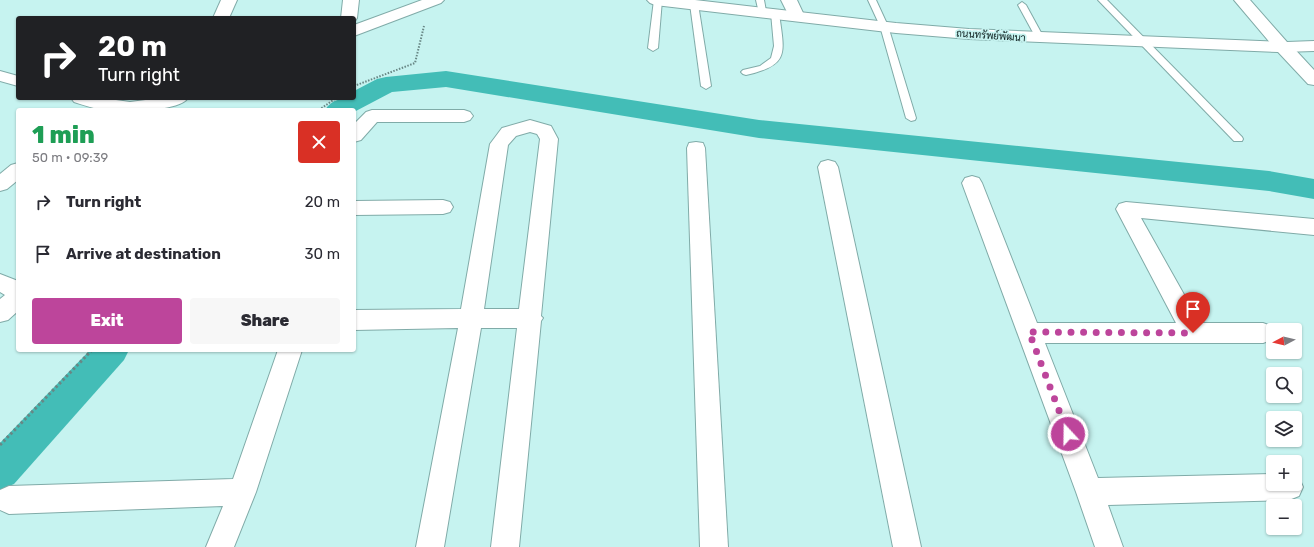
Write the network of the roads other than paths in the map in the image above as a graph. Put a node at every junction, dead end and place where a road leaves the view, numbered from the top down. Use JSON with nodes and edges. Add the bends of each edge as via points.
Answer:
{"nodes":[{"id":1,"x":229,"y":0,"type":"edge"},
{"id":2,"x":351,"y":0,"type":"edge"},
{"id":3,"x":656,"y":0,"type":"edge"},
{"id":4,"x":789,"y":0,"type":"edge"},
{"id":5,"x":872,"y":0,"type":"edge"},
{"id":6,"x":1102,"y":0,"type":"edge"},
{"id":7,"x":1242,"y":0,"type":"edge"},
{"id":8,"x":433,"y":1,"type":"edge"},
{"id":9,"x":694,"y":4,"type":"junction"},
{"id":10,"x":1022,"y":5,"type":"dead end"},
{"id":11,"x":766,"y":8,"type":"edge"},
{"id":12,"x":796,"y":15,"type":"junction"},
{"id":13,"x":222,"y":16,"type":"edge"},
{"id":14,"x":349,"y":16,"type":"edge"},
{"id":15,"x":884,"y":26,"type":"junction"},
{"id":16,"x":356,"y":30,"type":"edge"},
{"id":17,"x":1040,"y":38,"type":"junction"},
{"id":18,"x":1143,"y":41,"type":"junction"},
{"id":19,"x":1314,"y":46,"type":"edge"},
{"id":20,"x":1283,"y":47,"type":"junction"},
{"id":21,"x":653,"y":48,"type":"dead end"},
{"id":22,"x":746,"y":72,"type":"dead end"},
{"id":23,"x":0,"y":76,"type":"edge"},
{"id":24,"x":16,"y":80,"type":"edge"},
{"id":25,"x":1314,"y":80,"type":"edge"},
{"id":26,"x":706,"y":86,"type":"dead end"},
{"id":27,"x":87,"y":100,"type":"edge"},
{"id":28,"x":173,"y":100,"type":"edge"},
{"id":29,"x":125,"y":108,"type":"edge"},
{"id":30,"x":139,"y":108,"type":"edge"},
{"id":31,"x":464,"y":116,"type":"dead end"},
{"id":32,"x":911,"y":118,"type":"dead end"},
{"id":33,"x":356,"y":134,"type":"edge"},
{"id":34,"x":1238,"y":139,"type":"dead end"},
{"id":35,"x":696,"y":148,"type":"dead end"},
{"id":36,"x":828,"y":167,"type":"dead end"},
{"id":37,"x":16,"y":172,"type":"edge"},
{"id":38,"x":972,"y":183,"type":"dead end"},
{"id":39,"x":0,"y":184,"type":"edge"},
{"id":40,"x":443,"y":207,"type":"dead end"},
{"id":41,"x":356,"y":208,"type":"edge"},
{"id":42,"x":1314,"y":227,"type":"edge"},
{"id":43,"x":0,"y":283,"type":"edge"},
{"id":44,"x":16,"y":289,"type":"edge"},
{"id":45,"x":16,"y":299,"type":"edge"},
{"id":46,"x":0,"y":313,"type":"edge"},
{"id":47,"x":531,"y":318,"type":"junction"},
{"id":48,"x":472,"y":319,"type":"junction"},
{"id":49,"x":356,"y":320,"type":"edge"},
{"id":50,"x":1029,"y":332,"type":"junction"},
{"id":51,"x":1193,"y":333,"type":"junction"},
{"id":52,"x":1263,"y":333,"type":"dead end"},
{"id":53,"x":289,"y":352,"type":"edge"},
{"id":54,"x":1266,"y":488,"type":"edge"},
{"id":55,"x":242,"y":492,"type":"junction"},
{"id":56,"x":1090,"y":492,"type":"junction"},
{"id":57,"x":8,"y":500,"type":"dead end"},
{"id":58,"x":220,"y":547,"type":"edge"},
{"id":59,"x":430,"y":547,"type":"edge"},
{"id":60,"x":505,"y":547,"type":"edge"},
{"id":61,"x":714,"y":547,"type":"edge"},
{"id":62,"x":907,"y":547,"type":"edge"},
{"id":63,"x":1109,"y":547,"type":"edge"}],
"edges":[{"from":1,"to":13,"type":"street"},
{"from":2,"to":14,"type":"street"},
{"from":3,"to":9,"type":"street","name":"ถนนทรัพย์พัฒนา"},
{"from":3,"to":21,"type":"lane"},
{"from":4,"to":12,"type":"street"},
{"from":5,"to":15,"type":"lane"},
{"from":6,"to":18,"type":"lane"},
{"from":7,"to":20,"type":"street"},
{"from":8,"to":16,"type":"street"},
{"from":9,"to":11,"type":"street","name":"ถนนทรัพย์พัฒนา"},
{"from":9,"to":26,"type":"lane"},
{"from":10,"to":17,"type":"lane"},
{"from":11,"to":12,"type":"street","name":"ถนนทรัพย์พัฒนา"},
{"from":11,"to":22,"type":"lane","via":[[779,52],[773,62],[763,68]]},
{"from":12,"to":15,"type":"street","name":"ถนนทรัพย์พัฒนา"},
{"from":15,"to":17,"type":"street","name":"ถนนทรัพย์พัฒนา"},
{"from":15,"to":32,"type":"lane"},
{"from":17,"to":18,"type":"street","name":"ถนนทรัพย์พัฒนา"},
{"from":18,"to":20,"type":"street","name":"ถนนทรัพย์พัฒนา"},
{"from":18,"to":34,"type":"lane"},
{"from":19,"to":20,"type":"street","name":"ถนนทรัพย์พัฒนา"},
{"from":20,"to":25,"type":"street"},
{"from":23,"to":24,"type":"street"},
{"from":27,"to":29,"type":"street"},
{"from":28,"to":30,"type":"street"},
{"from":31,"to":33,"type":"street","via":[[372,116]]},
{"from":35,"to":61,"type":"street"},
{"from":36,"to":62,"type":"street"},
{"from":37,"to":39,"type":"street"},
{"from":38,"to":50,"type":"street"},
{"from":40,"to":41,"type":"street"},
{"from":42,"to":51,"type":"street","via":[[1126,209]]},
{"from":43,"to":44,"type":"street"},
{"from":45,"to":46,"type":"street"},
{"from":47,"to":48,"type":"street"},
{"from":47,"to":48,"type":"street","via":[[549,139],[544,130],[530,126],[509,132],[499,144]]},
{"from":47,"to":60,"type":"street"},
{"from":48,"to":49,"type":"street"},
{"from":48,"to":59,"type":"street"},
{"from":50,"to":51,"type":"street"},
{"from":50,"to":56,"type":"street"},
{"from":51,"to":52,"type":"street"},
{"from":53,"to":55,"type":"street"},
{"from":54,"to":56,"type":"street"},
{"from":55,"to":57,"type":"street"},
{"from":55,"to":58,"type":"street"},
{"from":56,"to":63,"type":"street"}]}
